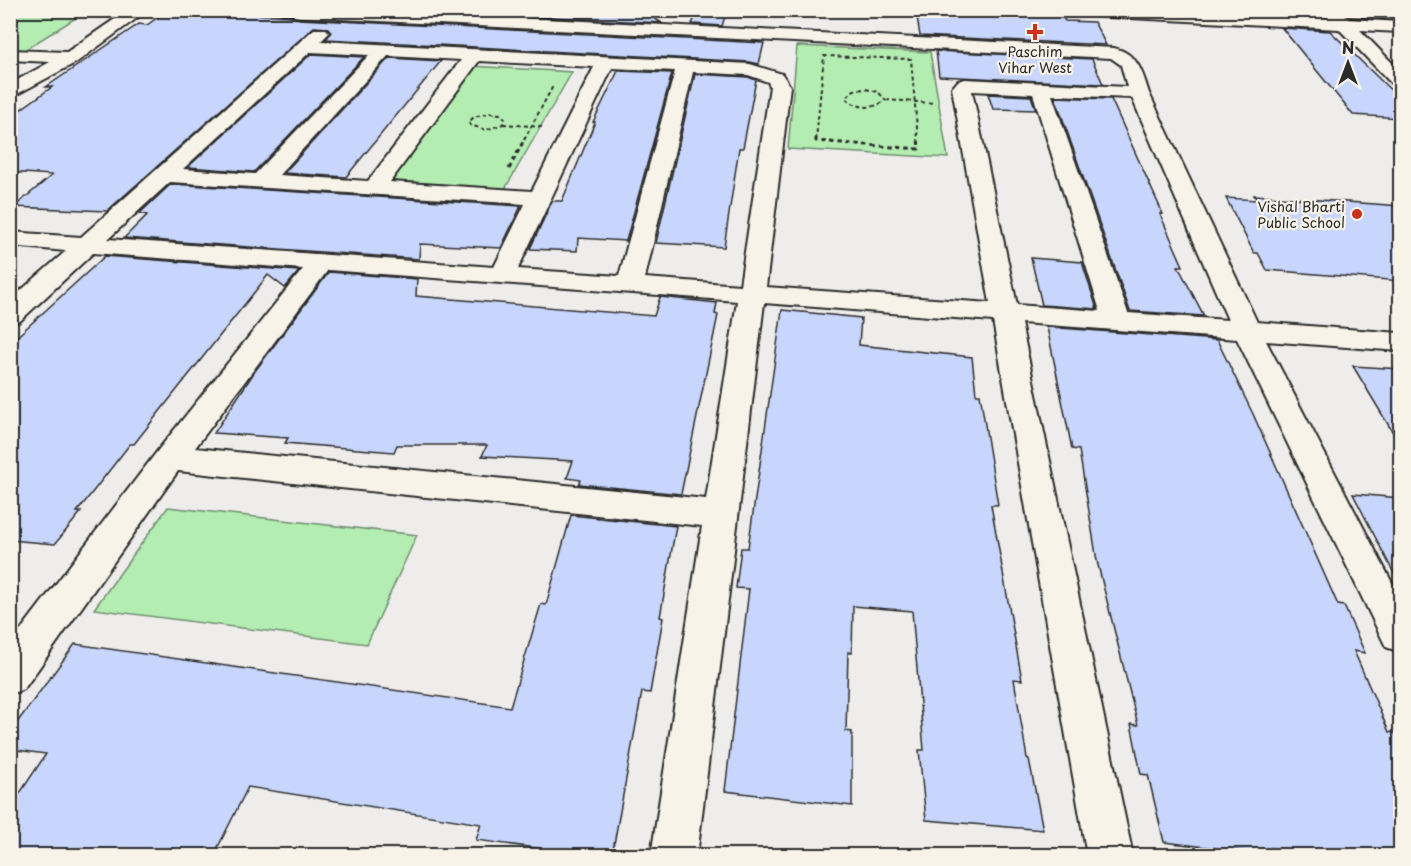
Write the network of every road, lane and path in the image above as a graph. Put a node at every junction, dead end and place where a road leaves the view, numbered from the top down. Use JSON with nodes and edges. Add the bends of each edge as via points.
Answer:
{"nodes":[{"id":1,"x":140,"y":10,"type":"edge"},
{"id":2,"x":269,"y":10,"type":"edge"},
{"id":3,"x":1072,"y":10,"type":"edge"},
{"id":4,"x":300,"y":12,"type":"joint"},
{"id":5,"x":341,"y":14,"type":"junction"},
{"id":6,"x":1401,"y":14,"type":"edge"},
{"id":7,"x":1334,"y":15,"type":"edge"},
{"id":8,"x":1361,"y":25,"type":"junction"},
{"id":9,"x":1401,"y":27,"type":"edge"},
{"id":10,"x":1401,"y":38,"type":"edge"},
{"id":11,"x":306,"y":46,"type":"junction"},
{"id":12,"x":383,"y":51,"type":"junction"},
{"id":13,"x":10,"y":55,"type":"edge"},
{"id":14,"x":473,"y":57,"type":"junction"},
{"id":15,"x":71,"y":58,"type":"junction"},
{"id":16,"x":536,"y":60,"type":"junction"},
{"id":17,"x":605,"y":63,"type":"junction"},
{"id":18,"x":685,"y":67,"type":"junction"},
{"id":19,"x":1401,"y":81,"type":"edge"},
{"id":20,"x":1040,"y":87,"type":"junction"},
{"id":21,"x":10,"y":92,"type":"edge"},
{"id":22,"x":1139,"y":93,"type":"junction"},
{"id":23,"x":886,"y":100,"type":"junction"},
{"id":24,"x":915,"y":102,"type":"junction"},
{"id":25,"x":966,"y":106,"type":"junction"},
{"id":26,"x":503,"y":124,"type":"junction"},
{"id":27,"x":532,"y":126,"type":"junction"},
{"id":28,"x":507,"y":172,"type":"dead end"},
{"id":29,"x":165,"y":175,"type":"junction"},
{"id":30,"x":261,"y":181,"type":"junction"},
{"id":31,"x":374,"y":188,"type":"junction"},
{"id":32,"x":540,"y":198,"type":"junction"},
{"id":33,"x":10,"y":239,"type":"edge"},
{"id":34,"x":88,"y":245,"type":"junction"},
{"id":35,"x":321,"y":262,"type":"junction"},
{"id":36,"x":502,"y":276,"type":"junction"},
{"id":37,"x":630,"y":285,"type":"junction"},
{"id":38,"x":23,"y":291,"type":"edge"},
{"id":39,"x":752,"y":294,"type":"junction"},
{"id":40,"x":1006,"y":313,"type":"junction"},
{"id":41,"x":10,"y":315,"type":"edge"},
{"id":42,"x":1117,"y":321,"type":"junction"},
{"id":43,"x":1247,"y":331,"type":"junction"},
{"id":44,"x":1401,"y":342,"type":"edge"},
{"id":45,"x":170,"y":458,"type":"junction"},
{"id":46,"x":721,"y":514,"type":"junction"},
{"id":47,"x":1401,"y":635,"type":"edge"},
{"id":48,"x":10,"y":676,"type":"edge"},
{"id":49,"x":674,"y":855,"type":"edge"},
{"id":50,"x":1110,"y":855,"type":"edge"}],
"edges":[{"from":1,"to":15,"type":"street"},
{"from":2,"to":4,"type":"lane"},
{"from":3,"to":7,"type":"street"},
{"from":4,"to":5,"type":"street"},
{"from":5,"to":11,"type":"street"},
{"from":5,"to":22,"type":"street","via":[[1114,54],[1129,62]]},
{"from":6,"to":7,"type":"main road"},
{"from":7,"to":8,"type":"street"},
{"from":7,"to":19,"type":"street"},
{"from":8,"to":9,"type":"street"},
{"from":8,"to":10,"type":"street"},
{"from":11,"to":12,"type":"street"},
{"from":11,"to":29,"type":"street"},
{"from":12,"to":14,"type":"street"},
{"from":12,"to":30,"type":"street"},
{"from":13,"to":15,"type":"street"},
{"from":14,"to":16,"type":"street"},
{"from":14,"to":31,"type":"street"},
{"from":15,"to":21,"type":"street"},
{"from":16,"to":17,"type":"street"},
{"from":16,"to":27,"type":"path","via":[[524,78],[556,80]]},
{"from":17,"to":18,"type":"street"},
{"from":17,"to":32,"type":"street"},
{"from":18,"to":37,"type":"street"},
{"from":18,"to":39,"type":"street","via":[[750,70],[775,78],[780,86]]},
{"from":20,"to":22,"type":"street"},
{"from":20,"to":25,"type":"street","via":[[968,84],[962,88]]},
{"from":20,"to":42,"type":"street"},
{"from":22,"to":43,"type":"street"},
{"from":23,"to":23,"type":"path","via":[[878,92],[866,89],[849,92],[846,98],[869,107]]},
{"from":23,"to":24,"type":"path"},
{"from":24,"to":24,"type":"path","via":[[911,59],[824,56],[816,141],[919,149]]},
{"from":24,"to":25,"type":"path"},
{"from":25,"to":40,"type":"street"},
{"from":26,"to":26,"type":"path","via":[[505,118],[495,113],[479,115],[469,122],[482,130]]},
{"from":26,"to":27,"type":"path"},
{"from":27,"to":28,"type":"path"},
{"from":29,"to":30,"type":"street"},
{"from":29,"to":34,"type":"street"},
{"from":30,"to":31,"type":"street"},
{"from":31,"to":32,"type":"street"},
{"from":32,"to":36,"type":"street"},
{"from":33,"to":34,"type":"street"},
{"from":34,"to":35,"type":"street"},
{"from":34,"to":38,"type":"street"},
{"from":35,"to":36,"type":"street"},
{"from":35,"to":45,"type":"street"},
{"from":36,"to":37,"type":"street"},
{"from":37,"to":39,"type":"street"},
{"from":38,"to":41,"type":"street"},
{"from":39,"to":40,"type":"street"},
{"from":39,"to":46,"type":"street"},
{"from":40,"to":42,"type":"street"},
{"from":40,"to":50,"type":"street"},
{"from":42,"to":43,"type":"street"},
{"from":43,"to":44,"type":"street"},
{"from":43,"to":47,"type":"street"},
{"from":45,"to":46,"type":"street"},
{"from":45,"to":48,"type":"street"},
{"from":46,"to":49,"type":"street"}]}
